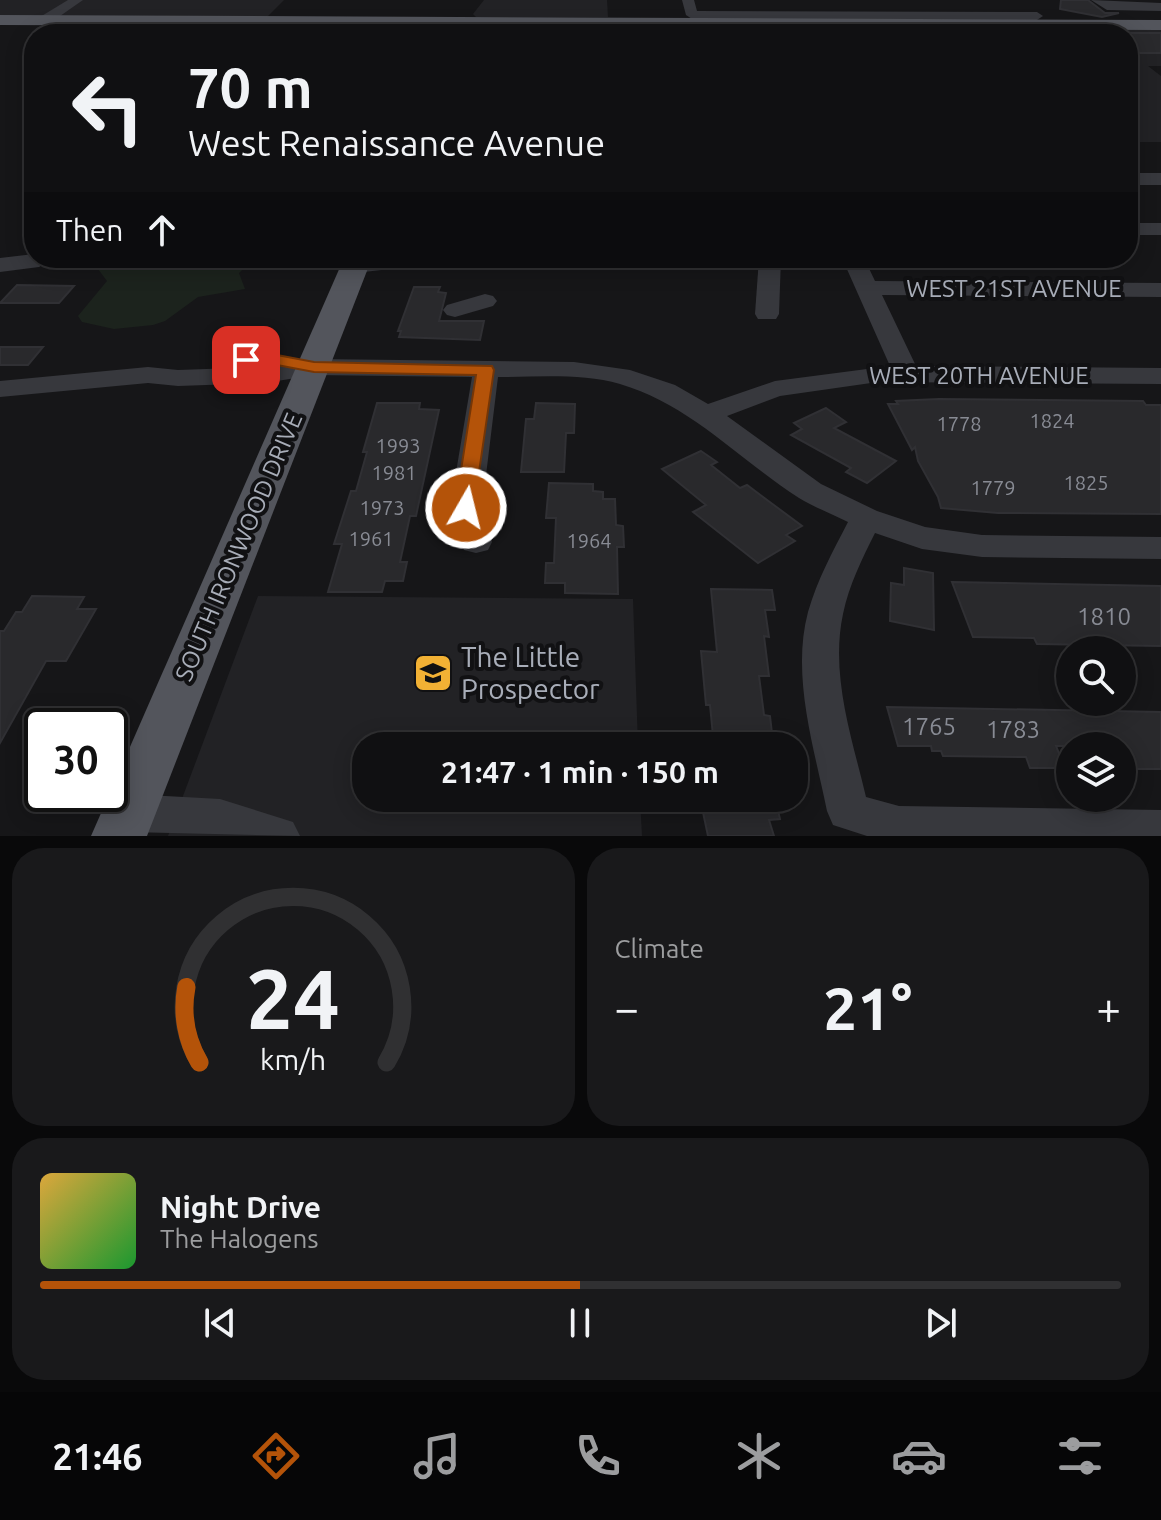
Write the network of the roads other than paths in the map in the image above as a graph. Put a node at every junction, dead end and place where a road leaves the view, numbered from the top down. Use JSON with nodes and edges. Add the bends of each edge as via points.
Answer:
{"nodes":[{"id":1,"x":77,"y":0,"type":"edge"},
{"id":2,"x":688,"y":0,"type":"edge"},
{"id":3,"x":768,"y":0,"type":"edge"},
{"id":4,"x":853,"y":0,"type":"edge"},
{"id":5,"x":938,"y":0,"type":"edge"},
{"id":6,"x":1016,"y":0,"type":"edge"},
{"id":7,"x":465,"y":1,"type":"edge"},
{"id":8,"x":1102,"y":3,"type":"edge"},
{"id":9,"x":1161,"y":7,"type":"edge"},
{"id":10,"x":776,"y":15,"type":"junction"},
{"id":11,"x":954,"y":16,"type":"junction"},
{"id":12,"x":0,"y":20,"type":"edge"},
{"id":13,"x":45,"y":20,"type":"junction"},
{"id":14,"x":868,"y":20,"type":"junction"},
{"id":15,"x":250,"y":24,"type":"edge"},
{"id":16,"x":456,"y":24,"type":"edge"},
{"id":17,"x":661,"y":24,"type":"edge"},
{"id":18,"x":1102,"y":24,"type":"edge"},
{"id":19,"x":1138,"y":25,"type":"edge"},
{"id":20,"x":1161,"y":25,"type":"edge"},
{"id":21,"x":1138,"y":179,"type":"edge"},
{"id":22,"x":1161,"y":179,"type":"edge"},
{"id":23,"x":1138,"y":229,"type":"edge"},
{"id":24,"x":1161,"y":229,"type":"edge"},
{"id":25,"x":24,"y":262,"type":"edge"},
{"id":26,"x":0,"y":265,"type":"edge"},
{"id":27,"x":355,"y":268,"type":"edge"},
{"id":28,"x":374,"y":268,"type":"edge"},
{"id":29,"x":471,"y":268,"type":"edge"},
{"id":30,"x":769,"y":268,"type":"edge"},
{"id":31,"x":858,"y":268,"type":"edge"},
{"id":32,"x":867,"y":288,"type":"junction"},
{"id":33,"x":1161,"y":290,"type":"edge"},
{"id":34,"x":485,"y":301,"type":"dead end"},
{"id":35,"x":455,"y":310,"type":"dead end"},
{"id":36,"x":767,"y":314,"type":"dead end"},
{"id":37,"x":314,"y":367,"type":"junction"},
{"id":38,"x":486,"y":370,"type":"junction"},
{"id":39,"x":907,"y":374,"type":"junction"},
{"id":40,"x":1161,"y":376,"type":"edge"},
{"id":41,"x":0,"y":389,"type":"edge"},
{"id":42,"x":706,"y":414,"type":"junction"},
{"id":43,"x":866,"y":518,"type":"junction"},
{"id":44,"x":476,"y":542,"type":"dead end"},
{"id":45,"x":1161,"y":548,"type":"edge"},
{"id":46,"x":124,"y":824,"type":"edge"},
{"id":47,"x":1161,"y":830,"type":"edge"},
{"id":48,"x":278,"y":836,"type":"edge"}],
"edges":[{"from":1,"to":13,"type":"street"},
{"from":2,"to":10,"type":"street","via":[[692,15]]},
{"from":3,"to":10,"type":"street"},
{"from":4,"to":14,"type":"street"},
{"from":5,"to":11,"type":"street"},
{"from":6,"to":11,"type":"street","via":[[1037,16]]},
{"from":7,"to":16,"type":"main road"},
{"from":8,"to":9,"type":"street"},
{"from":10,"to":14,"type":"street"},
{"from":11,"to":14,"type":"street"},
{"from":12,"to":13,"type":"main road"},
{"from":13,"to":15,"type":"main road"},
{"from":14,"to":17,"type":"main road"},
{"from":14,"to":18,"type":"main road"},
{"from":19,"to":20,"type":"main road"},
{"from":21,"to":22,"type":"street"},
{"from":23,"to":24,"type":"street"},
{"from":25,"to":26,"type":"street"},
{"from":27,"to":37,"type":"main road","name":"SOUTH IRONWOOD DRIVE"},
{"from":28,"to":29,"type":"street"},
{"from":30,"to":36,"type":"street"},
{"from":31,"to":32,"type":"street"},
{"from":32,"to":33,"type":"street","name":"WEST 21ST AVENUE"},
{"from":32,"to":39,"type":"street"},
{"from":34,"to":35,"type":"street"},
{"from":37,"to":38,"type":"street"},
{"from":37,"to":41,"type":"street","via":[[265,375],[148,375]]},
{"from":37,"to":46,"type":"main road","name":"SOUTH IRONWOOD DRIVE"},
{"from":38,"to":42,"type":"street","via":[[621,376],[665,391]]},
{"from":38,"to":44,"type":"street","via":[[466,508]]},
{"from":39,"to":40,"type":"street","name":"WEST 20TH AVENUE"},
{"from":39,"to":42,"type":"street","name":"WEST 20TH AVENUE","via":[[775,389]]},
{"from":42,"to":43,"type":"street","via":[[810,491]]},
{"from":43,"to":45,"type":"street","via":[[922,538],[982,546]]},
{"from":43,"to":47,"type":"street","via":[[824,618],[822,672],[848,811],[899,826]]},
{"from":46,"to":48,"type":"street","via":[[220,818]]}]}
